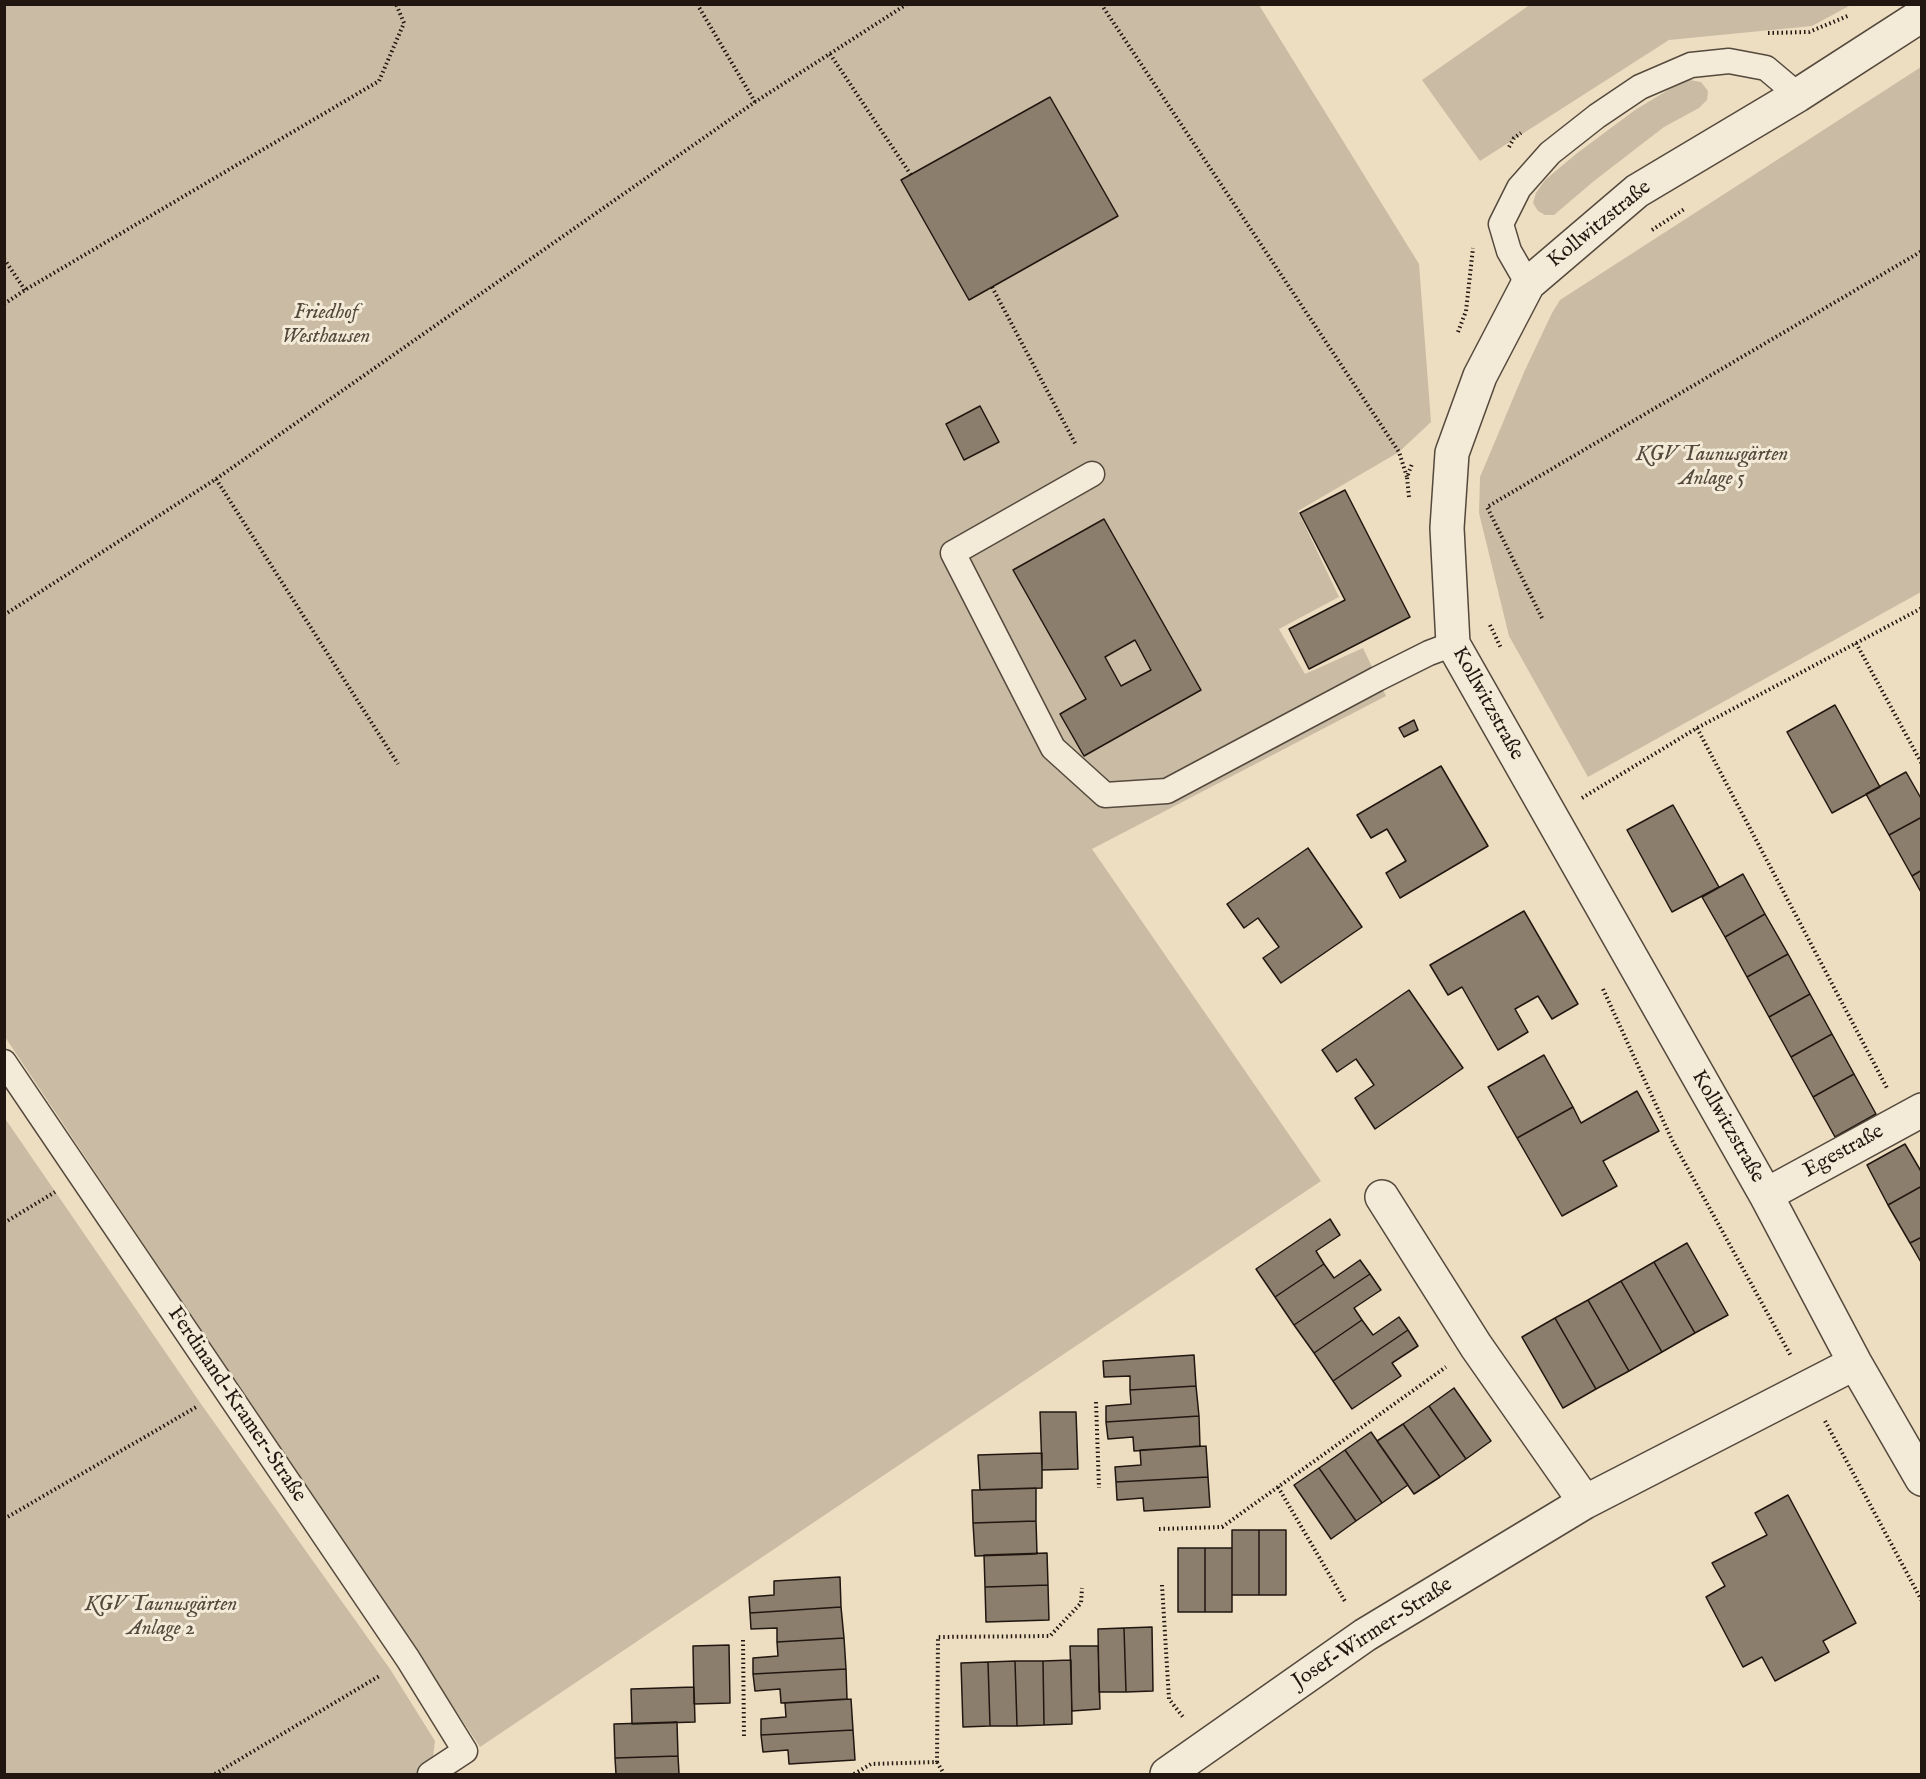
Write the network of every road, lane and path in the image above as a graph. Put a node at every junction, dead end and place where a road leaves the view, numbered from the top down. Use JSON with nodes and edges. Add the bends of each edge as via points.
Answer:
{"nodes":[{"id":1,"x":396,"y":4,"type":"edge"},
{"id":2,"x":697,"y":4,"type":"edge"},
{"id":3,"x":907,"y":4,"type":"edge"},
{"id":4,"x":1101,"y":4,"type":"edge"},
{"id":5,"x":1859,"y":11,"type":"dead end"},
{"id":6,"x":1922,"y":15,"type":"edge"},
{"id":7,"x":1758,"y":34,"type":"dead end"},
{"id":8,"x":830,"y":54,"type":"junction"},
{"id":9,"x":1798,"y":95,"type":"junction"},
{"id":10,"x":755,"y":102,"type":"junction"},
{"id":11,"x":1524,"y":131,"type":"dead end"},
{"id":12,"x":1503,"y":156,"type":"dead end"},
{"id":13,"x":910,"y":175,"type":"dead end"},
{"id":14,"x":1692,"y":204,"type":"dead end"},
{"id":15,"x":1643,"y":236,"type":"dead end"},
{"id":16,"x":1473,"y":243,"type":"dead end"},
{"id":17,"x":1922,"y":251,"type":"edge"},
{"id":18,"x":4,"y":259,"type":"edge"},
{"id":19,"x":1528,"y":284,"type":"junction"},
{"id":20,"x":992,"y":287,"type":"dead end"},
{"id":21,"x":25,"y":290,"type":"junction"},
{"id":22,"x":4,"y":304,"type":"edge"},
{"id":23,"x":1458,"y":333,"type":"dead end"},
{"id":24,"x":1415,"y":455,"type":"dead end"},
{"id":25,"x":1092,"y":474,"type":"joint"},
{"id":26,"x":1407,"y":477,"type":"junction"},
{"id":27,"x":216,"y":479,"type":"junction"},
{"id":28,"x":1410,"y":500,"type":"dead end"},
{"id":29,"x":1922,"y":608,"type":"edge"},
{"id":30,"x":4,"y":615,"type":"edge"},
{"id":31,"x":1487,"y":618,"type":"dead end"},
{"id":32,"x":1542,"y":618,"type":"dead end"},
{"id":33,"x":1856,"y":643,"type":"junction"},
{"id":34,"x":1453,"y":644,"type":"junction"},
{"id":35,"x":1505,"y":657,"type":"dead end"},
{"id":36,"x":1697,"y":728,"type":"junction"},
{"id":37,"x":398,"y":764,"type":"dead end"},
{"id":38,"x":1922,"y":764,"type":"edge"},
{"id":39,"x":1550,"y":818,"type":"junction"},
{"id":40,"x":1601,"y":984,"type":"dead end"},
{"id":41,"x":4,"y":1062,"type":"edge"},
{"id":42,"x":1913,"y":1114,"type":"edge"},
{"id":43,"x":80,"y":1174,"type":"junction"},
{"id":44,"x":1766,"y":1195,"type":"junction"},
{"id":45,"x":1382,"y":1197,"type":"dead end"},
{"id":46,"x":4,"y":1222,"type":"edge"},
{"id":47,"x":1476,"y":1346,"type":"junction"},
{"id":48,"x":1855,"y":1363,"type":"junction"},
{"id":49,"x":1808,"y":1387,"type":"junction"},
{"id":50,"x":226,"y":1389,"type":"junction"},
{"id":51,"x":1096,"y":1402,"type":"dead end"},
{"id":52,"x":1922,"y":1479,"type":"edge"},
{"id":53,"x":1278,"y":1487,"type":"junction"},
{"id":54,"x":1099,"y":1488,"type":"dead end"},
{"id":55,"x":1585,"y":1502,"type":"junction"},
{"id":56,"x":4,"y":1519,"type":"edge"},
{"id":57,"x":1160,"y":1529,"type":"dead end"},
{"id":58,"x":1162,"y":1585,"type":"dead end"},
{"id":59,"x":1082,"y":1588,"type":"dead end"},
{"id":60,"x":1922,"y":1601,"type":"edge"},
{"id":61,"x":1365,"y":1635,"type":"junction"},
{"id":62,"x":743,"y":1640,"type":"dead end"},
{"id":63,"x":408,"y":1659,"type":"junction"},
{"id":64,"x":744,"y":1738,"type":"dead end"},
{"id":65,"x":1205,"y":1749,"type":"junction"},
{"id":66,"x":938,"y":1762,"type":"junction"},
{"id":67,"x":215,"y":1774,"type":"edge"},
{"id":68,"x":430,"y":1774,"type":"edge"},
{"id":69,"x":854,"y":1774,"type":"edge"},
{"id":70,"x":944,"y":1774,"type":"edge"},
{"id":71,"x":1167,"y":1774,"type":"edge"}],
"edges":[{"from":1,"to":21,"type":"path","via":[[404,22],[379,81]]},
{"from":2,"to":10,"type":"path"},
{"from":3,"to":8,"type":"path"},
{"from":4,"to":26,"type":"path","via":[[1400,452]]},
{"from":5,"to":7,"type":"path","via":[[1809,32]]},
{"from":6,"to":9,"type":"street","name":"Kollwitzstraße"},
{"from":8,"to":10,"type":"path"},
{"from":8,"to":13,"type":"path"},
{"from":9,"to":19,"type":"street","name":"Kollwitzstraße","via":[[1637,191]]},
{"from":9,"to":19,"type":"lane","via":[[1766,68],[1729,61],[1691,65],[1640,87],[1597,116],[1550,153],[1519,188],[1501,224],[1509,250]]},
{"from":10,"to":27,"type":"path"},
{"from":11,"to":12,"type":"path","via":[[1514,138]]},
{"from":14,"to":15,"type":"path"},
{"from":16,"to":23,"type":"path","via":[[1466,311]]},
{"from":17,"to":32,"type":"path","via":[[1487,507]]},
{"from":18,"to":21,"type":"path"},
{"from":19,"to":34,"type":"street","name":"Kollwitzstraße","via":[[1479,376],[1452,453],[1447,528]]},
{"from":20,"to":25,"type":"path"},
{"from":21,"to":22,"type":"path"},
{"from":24,"to":26,"type":"path"},
{"from":25,"to":34,"type":"lane","via":[[953,553],[1053,748],[1105,795],[1167,791],[1377,679]]},
{"from":26,"to":28,"type":"path"},
{"from":27,"to":30,"type":"path"},
{"from":27,"to":37,"type":"path"},
{"from":29,"to":33,"type":"path"},
{"from":31,"to":35,"type":"path"},
{"from":33,"to":36,"type":"path"},
{"from":33,"to":38,"type":"path"},
{"from":34,"to":39,"type":"street","name":"Kollwitzstraße"},
{"from":36,"to":39,"type":"path"},
{"from":36,"to":42,"type":"path"},
{"from":39,"to":44,"type":"street","name":"Kollwitzstraße"},
{"from":40,"to":49,"type":"path","via":[[1672,1140]]},
{"from":41,"to":43,"type":"lane","name":"Ferdinand-Kramer-Straße"},
{"from":42,"to":44,"type":"street","name":"Egestraße"},
{"from":43,"to":46,"type":"path"},
{"from":43,"to":50,"type":"lane","name":"Ferdinand-Kramer-Straße"},
{"from":44,"to":48,"type":"street","name":"Kollwitzstraße"},
{"from":45,"to":47,"type":"street"},
{"from":47,"to":53,"type":"path"},
{"from":47,"to":55,"type":"street"},
{"from":48,"to":49,"type":"street","name":"Josef-Wirmer-Straße"},
{"from":48,"to":52,"type":"street","name":"Kollwitzstraße"},
{"from":49,"to":55,"type":"street","name":"Josef-Wirmer-Straße"},
{"from":49,"to":60,"type":"path"},
{"from":50,"to":56,"type":"path"},
{"from":50,"to":63,"type":"lane","name":"Ferdinand-Kramer-Straße"},
{"from":51,"to":54,"type":"path"},
{"from":53,"to":57,"type":"path","via":[[1222,1527]]},
{"from":53,"to":61,"type":"path"},
{"from":55,"to":61,"type":"street","name":"Josef-Wirmer-Straße"},
{"from":58,"to":65,"type":"path","via":[[1169,1699]]},
{"from":59,"to":66,"type":"path","via":[[1081,1603],[1050,1636],[938,1637]]},
{"from":61,"to":65,"type":"street","name":"Josef-Wirmer-Straße"},
{"from":62,"to":64,"type":"path"},
{"from":63,"to":67,"type":"path"},
{"from":63,"to":68,"type":"lane","name":"Ferdinand-Kramer-Straße","via":[[465,1750]]},
{"from":65,"to":71,"type":"street","name":"Josef-Wirmer-Straße"},
{"from":66,"to":69,"type":"path","via":[[870,1764]]},
{"from":66,"to":70,"type":"path"}]}
